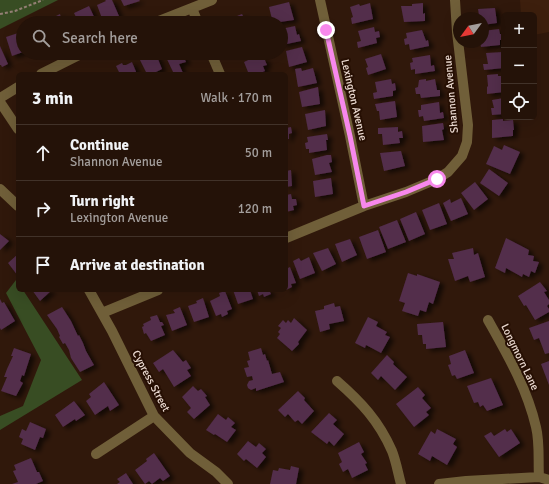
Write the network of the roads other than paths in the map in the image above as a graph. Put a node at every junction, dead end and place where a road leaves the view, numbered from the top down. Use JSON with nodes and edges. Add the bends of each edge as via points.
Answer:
{"nodes":[{"id":1,"x":212,"y":0,"type":"edge"},
{"id":2,"x":320,"y":0,"type":"edge"},
{"id":3,"x":455,"y":0,"type":"edge"},
{"id":4,"x":192,"y":8,"type":"junction"},
{"id":5,"x":172,"y":16,"type":"edge"},
{"id":6,"x":195,"y":16,"type":"edge"},
{"id":7,"x":69,"y":60,"type":"edge"},
{"id":8,"x":214,"y":60,"type":"edge"},
{"id":9,"x":45,"y":72,"type":"edge"},
{"id":10,"x":219,"y":72,"type":"edge"},
{"id":11,"x":16,"y":88,"type":"edge"},
{"id":12,"x":0,"y":98,"type":"edge"},
{"id":13,"x":0,"y":102,"type":"edge"},
{"id":14,"x":16,"y":126,"type":"edge"},
{"id":15,"x":0,"y":188,"type":"edge"},
{"id":16,"x":16,"y":204,"type":"edge"},
{"id":17,"x":364,"y":206,"type":"junction"},
{"id":18,"x":288,"y":237,"type":"edge"},
{"id":19,"x":90,"y":292,"type":"edge"},
{"id":20,"x":153,"y":292,"type":"edge"},
{"id":21,"x":102,"y":313,"type":"junction"},
{"id":22,"x":488,"y":320,"type":"dead end"},
{"id":23,"x":337,"y":380,"type":"dead end"},
{"id":24,"x":154,"y":416,"type":"junction"},
{"id":25,"x":96,"y":454,"type":"dead end"},
{"id":26,"x":544,"y":478,"type":"edge"},
{"id":27,"x":228,"y":484,"type":"edge"},
{"id":28,"x":401,"y":484,"type":"edge"},
{"id":29,"x":439,"y":484,"type":"edge"}],
"edges":[{"from":1,"to":4,"type":"street"},
{"from":2,"to":17,"type":"street","name":"Lexington Avenue"},
{"from":3,"to":17,"type":"street","name":"Shannon Avenue","via":[[468,125],[465,151],[453,167],[437,179]]},
{"from":4,"to":5,"type":"street"},
{"from":4,"to":6,"type":"street"},
{"from":7,"to":9,"type":"street"},
{"from":8,"to":10,"type":"street"},
{"from":11,"to":12,"type":"street"},
{"from":13,"to":14,"type":"street"},
{"from":15,"to":16,"type":"street"},
{"from":17,"to":18,"type":"street","name":"Shannon Avenue"},
{"from":19,"to":21,"type":"street","name":"Cypress Street"},
{"from":20,"to":21,"type":"street"},
{"from":21,"to":24,"type":"street","name":"Cypress Street"},
{"from":22,"to":26,"type":"street","name":"Longmorn Lane","via":[[528,400],[536,429]]},
{"from":23,"to":28,"type":"street","via":[[358,400],[380,428],[392,452]]},
{"from":24,"to":25,"type":"street"},
{"from":24,"to":27,"type":"street","name":"Cypress Street","via":[[190,453]]},
{"from":26,"to":29,"type":"street"}]}
